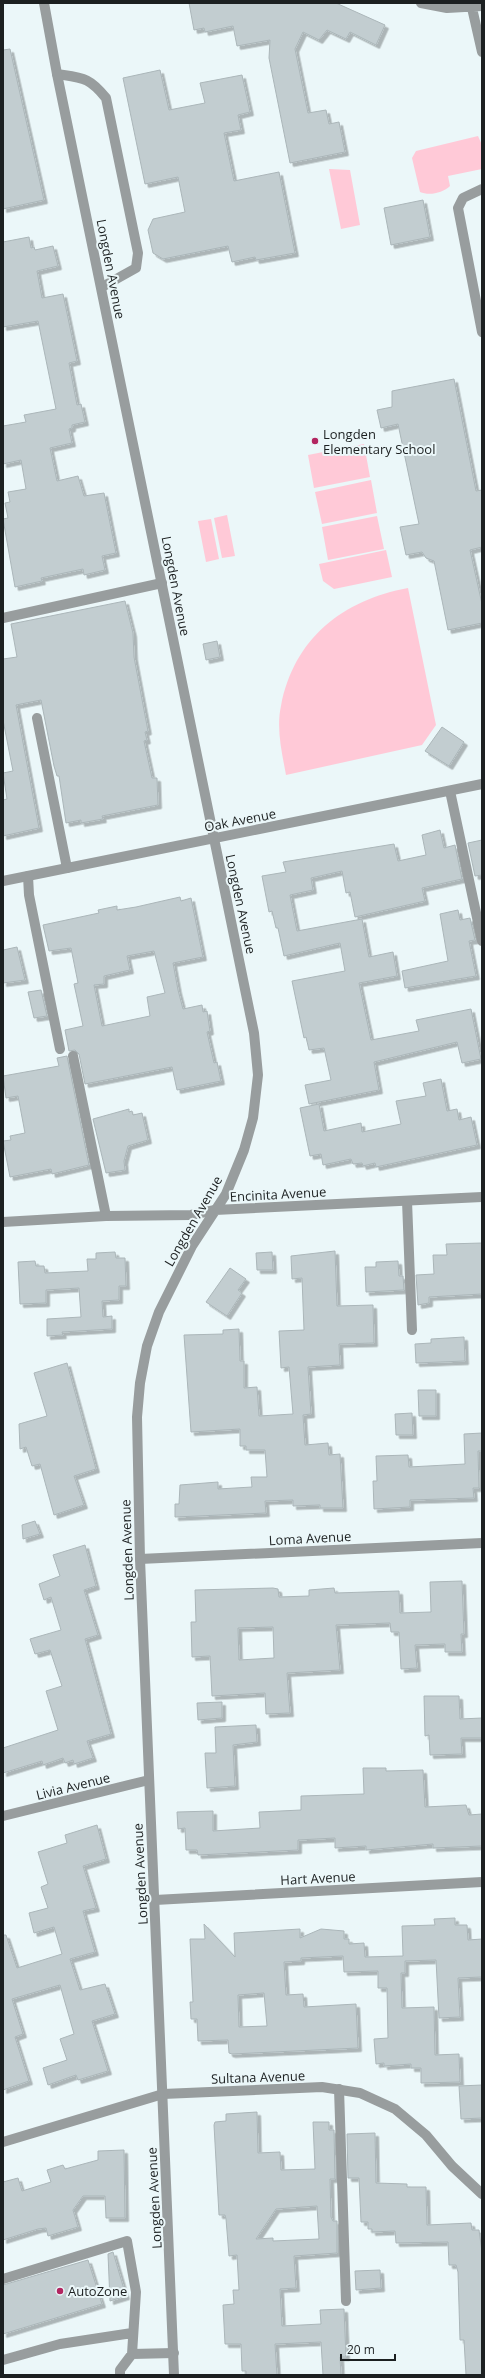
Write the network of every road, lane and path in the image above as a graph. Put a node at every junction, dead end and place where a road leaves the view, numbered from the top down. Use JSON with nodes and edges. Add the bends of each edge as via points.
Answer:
{"nodes":[{"id":1,"x":44,"y":3,"type":"edge"},
{"id":2,"x":421,"y":3,"type":"edge"},
{"id":3,"x":477,"y":7,"type":"edge"},
{"id":4,"x":482,"y":52,"type":"edge"},
{"id":5,"x":57,"y":74,"type":"junction"},
{"id":6,"x":482,"y":189,"type":"edge"},
{"id":7,"x":102,"y":287,"type":"junction"},
{"id":8,"x":482,"y":332,"type":"edge"},
{"id":9,"x":162,"y":583,"type":"junction"},
{"id":10,"x":3,"y":618,"type":"edge"},
{"id":11,"x":37,"y":718,"type":"dead end"},
{"id":12,"x":482,"y":784,"type":"edge"},
{"id":13,"x":450,"y":791,"type":"junction"},
{"id":14,"x":214,"y":838,"type":"junction"},
{"id":15,"x":67,"y":868,"type":"junction"},
{"id":16,"x":28,"y":876,"type":"junction"},
{"id":17,"x":3,"y":881,"type":"edge"},
{"id":18,"x":482,"y":941,"type":"edge"},
{"id":19,"x":60,"y":1049,"type":"dead end"},
{"id":20,"x":73,"y":1056,"type":"dead end"},
{"id":21,"x":482,"y":1198,"type":"edge"},
{"id":22,"x":407,"y":1201,"type":"junction"},
{"id":23,"x":215,"y":1210,"type":"junction"},
{"id":24,"x":106,"y":1216,"type":"junction"},
{"id":25,"x":3,"y":1222,"type":"edge"},
{"id":26,"x":412,"y":1330,"type":"dead end"},
{"id":27,"x":482,"y":1542,"type":"edge"},
{"id":28,"x":140,"y":1559,"type":"junction"},
{"id":29,"x":149,"y":1780,"type":"junction"},
{"id":30,"x":3,"y":1816,"type":"edge"},
{"id":31,"x":482,"y":1882,"type":"edge"},
{"id":32,"x":154,"y":1900,"type":"junction"},
{"id":33,"x":339,"y":2089,"type":"junction"},
{"id":34,"x":163,"y":2094,"type":"junction"},
{"id":35,"x":3,"y":2142,"type":"edge"},
{"id":36,"x":482,"y":2194,"type":"edge"},
{"id":37,"x":3,"y":2279,"type":"edge"},
{"id":38,"x":346,"y":2301,"type":"dead end"},
{"id":39,"x":132,"y":2333,"type":"junction"},
{"id":40,"x":174,"y":2353,"type":"junction"},
{"id":41,"x":132,"y":2354,"type":"junction"},
{"id":42,"x":3,"y":2360,"type":"edge"},
{"id":43,"x":120,"y":2375,"type":"edge"},
{"id":44,"x":174,"y":2375,"type":"edge"}],
"edges":[{"from":1,"to":5,"type":"street","name":"Longden Avenue"},
{"from":2,"to":3,"type":"street","via":[[447,8]]},
{"from":3,"to":4,"type":"street"},
{"from":5,"to":7,"type":"street","name":"Longden Avenue"},
{"from":5,"to":7,"type":"street","via":[[85,78],[106,98],[138,254],[136,268]]},
{"from":6,"to":8,"type":"street","via":[[463,198],[458,208]]},
{"from":7,"to":9,"type":"street","name":"Longden Avenue"},
{"from":9,"to":10,"type":"street"},
{"from":9,"to":14,"type":"street","name":"Longden Avenue"},
{"from":11,"to":15,"type":"street"},
{"from":12,"to":13,"type":"street","name":"Oak Avenue"},
{"from":13,"to":14,"type":"street","name":"Oak Avenue"},
{"from":13,"to":18,"type":"street"},
{"from":14,"to":15,"type":"street","name":"Oak Avenue"},
{"from":14,"to":23,"type":"street","name":"Longden Avenue","via":[[254,1033],[258,1075],[253,1118],[244,1150],[226,1194]]},
{"from":15,"to":16,"type":"street","name":"Oak Avenue"},
{"from":16,"to":17,"type":"street","name":"Oak Avenue"},
{"from":16,"to":19,"type":"street","via":[[29,896]]},
{"from":20,"to":24,"type":"street"},
{"from":21,"to":22,"type":"street","name":"Encinita Avenue"},
{"from":22,"to":23,"type":"street","name":"Encinita Avenue"},
{"from":22,"to":26,"type":"street"},
{"from":23,"to":24,"type":"street","name":"Encinita Avenue","via":[[191,1215]]},
{"from":23,"to":28,"type":"street","name":"Longden Avenue","via":[[172,1282],[147,1346],[137,1417]]},
{"from":24,"to":25,"type":"street","name":"Encinita Avenue"},
{"from":27,"to":28,"type":"street","name":"Loma Avenue"},
{"from":28,"to":29,"type":"street","name":"Longden Avenue"},
{"from":29,"to":30,"type":"street","name":"Livia Avenue"},
{"from":29,"to":32,"type":"street","name":"Longden Avenue"},
{"from":31,"to":32,"type":"street","name":"Hart Avenue"},
{"from":32,"to":34,"type":"street","name":"Longden Avenue"},
{"from":33,"to":34,"type":"street","name":"Sultana Avenue","via":[[322,2087]]},
{"from":33,"to":36,"type":"street","name":"Sultana Avenue","via":[[360,2093],[395,2109],[421,2130],[452,2166]]},
{"from":33,"to":38,"type":"street"},
{"from":34,"to":35,"type":"street","name":"Sultana Avenue"},
{"from":34,"to":40,"type":"street","name":"Longden Avenue"},
{"from":37,"to":39,"type":"street","via":[[127,2241],[136,2292]]},
{"from":39,"to":41,"type":"street"},
{"from":39,"to":42,"type":"street","via":[[60,2344]]},
{"from":40,"to":41,"type":"street"},
{"from":40,"to":44,"type":"street","name":"Longden Avenue"},
{"from":41,"to":43,"type":"street","via":[[120,2370]]}]}
